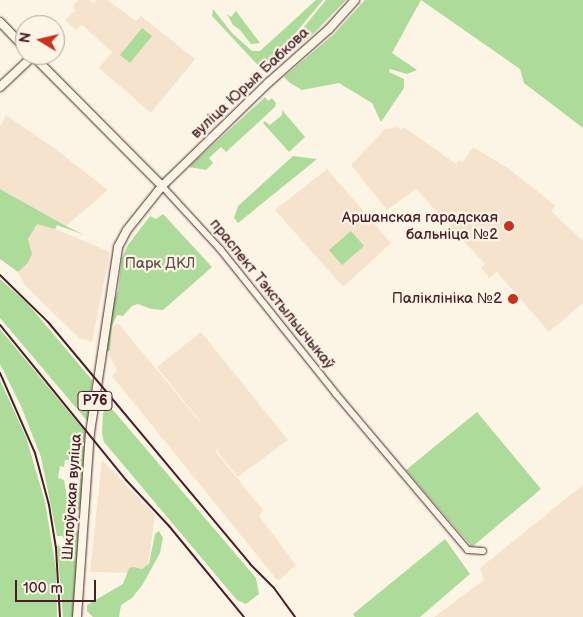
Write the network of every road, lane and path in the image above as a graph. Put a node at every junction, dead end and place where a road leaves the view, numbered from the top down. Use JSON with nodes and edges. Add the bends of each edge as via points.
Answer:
{"nodes":[{"id":1,"x":356,"y":0,"type":"edge"},
{"id":2,"x":0,"y":22,"type":"edge"},
{"id":3,"x":15,"y":38,"type":"edge"},
{"id":4,"x":22,"y":65,"type":"edge"},
{"id":5,"x":42,"y":65,"type":"edge"},
{"id":6,"x":0,"y":87,"type":"edge"},
{"id":7,"x":162,"y":186,"type":"junction"},
{"id":8,"x":483,"y":551,"type":"dead end"},
{"id":9,"x":77,"y":617,"type":"edge"}],
"edges":[{"from":1,"to":7,"type":"main road","name":"вуліца Юрыя Бабкова"},
{"from":2,"to":3,"type":"main road"},
{"from":4,"to":6,"type":"main road"},
{"from":5,"to":7,"type":"main road","name":"праспект Тэкстыльшчыкаў"},
{"from":7,"to":8,"type":"street","name":"праспект Тэкстыльшчыкаў","via":[[204,231],[468,550]]},
{"from":7,"to":9,"type":"main road","name":"Шклоўская вуліца","number":"Р76","via":[[127,230],[118,247],[114,265],[90,434]]}]}
